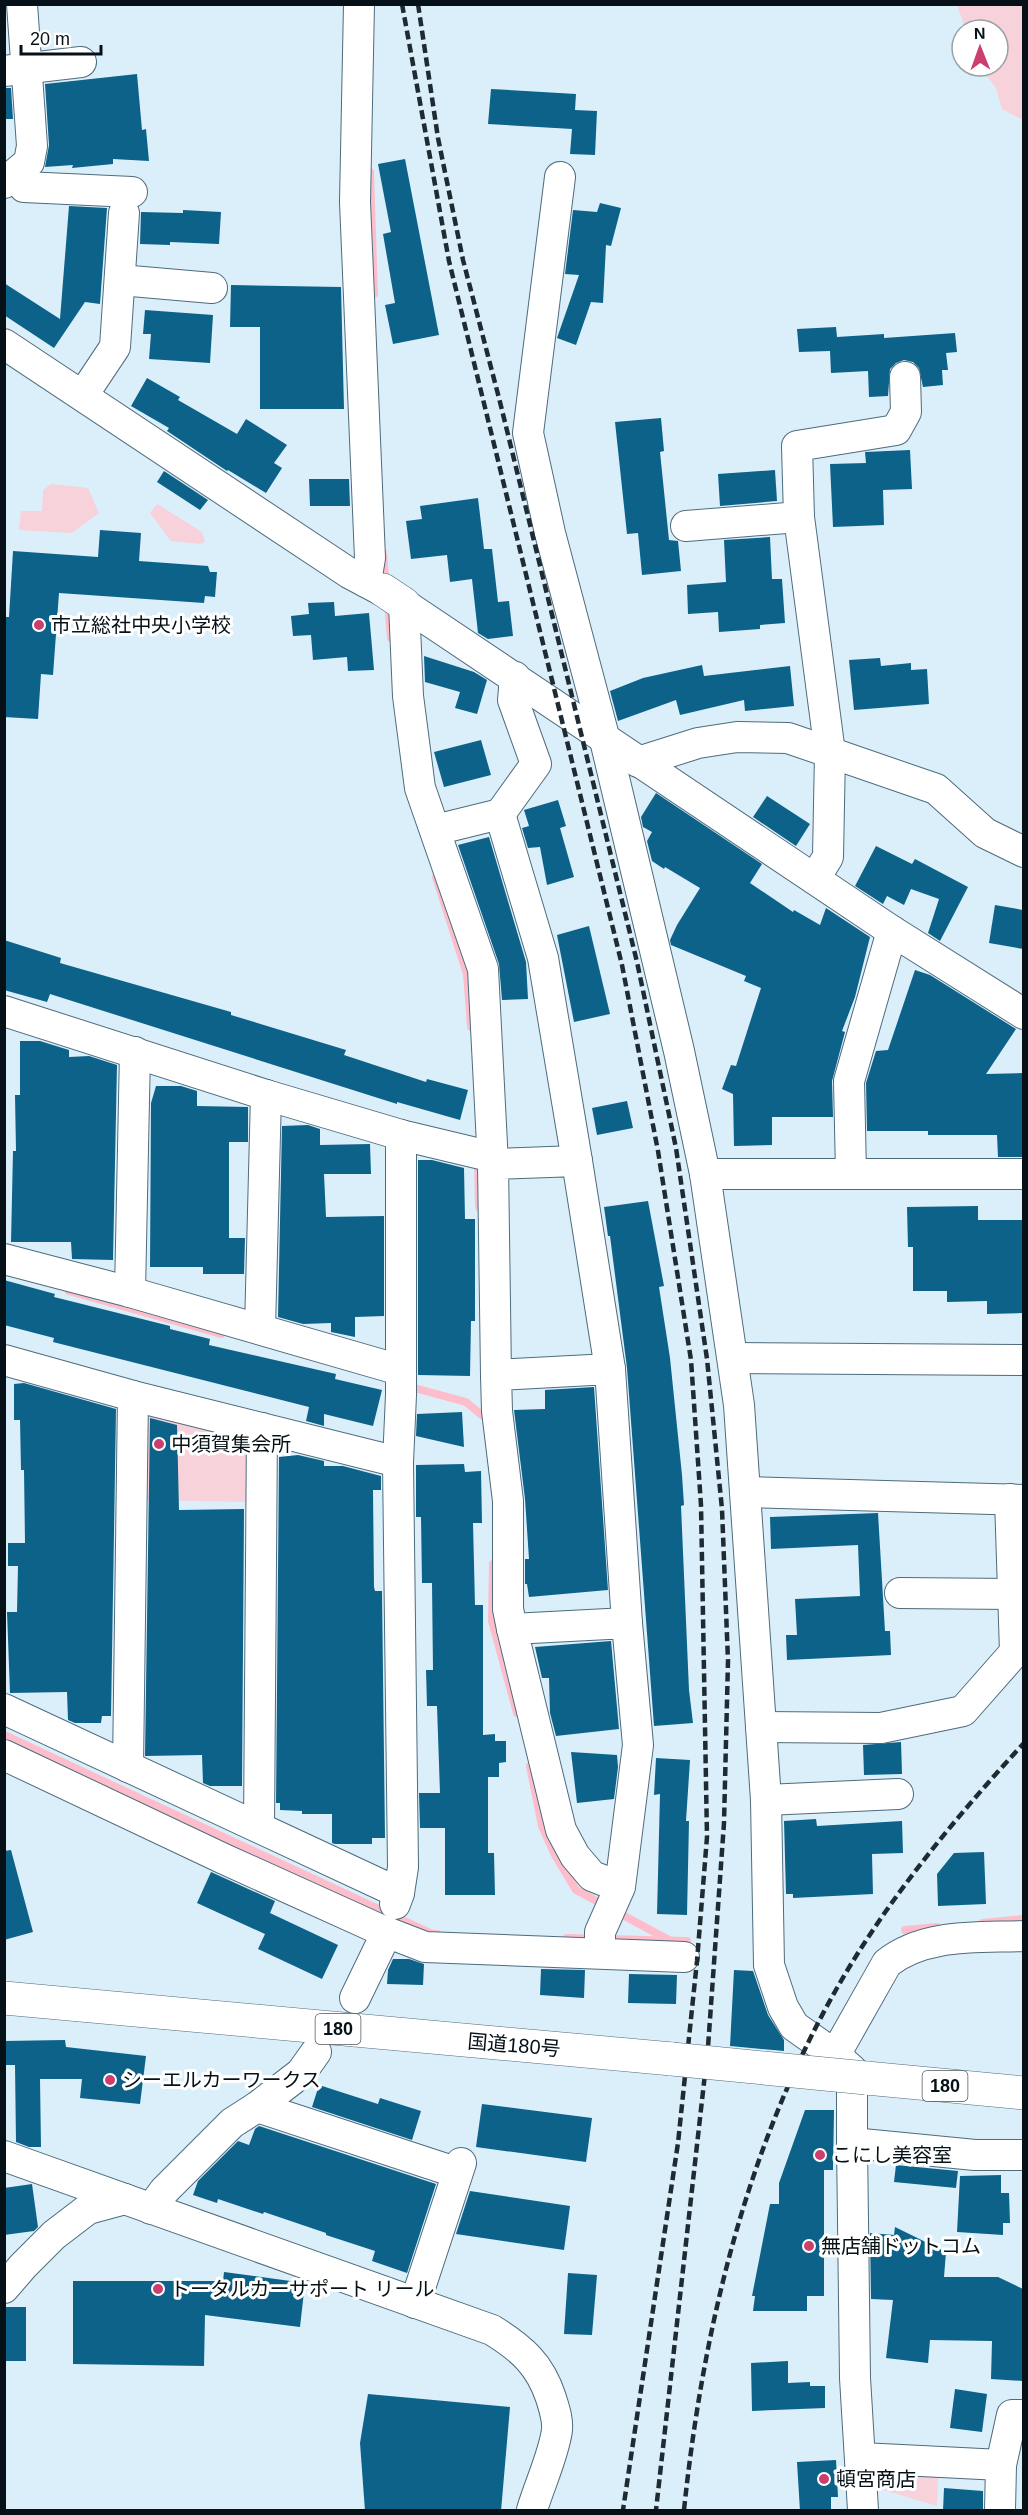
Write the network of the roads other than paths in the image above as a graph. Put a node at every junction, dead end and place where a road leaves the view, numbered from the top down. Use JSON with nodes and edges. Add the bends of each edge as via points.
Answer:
{"nodes":[{"id":1,"x":22,"y":4,"type":"edge"},
{"id":2,"x":359,"y":4,"type":"edge"},
{"id":3,"x":81,"y":62,"type":"dead end"},
{"id":4,"x":16,"y":70,"type":"edge"},
{"id":5,"x":560,"y":177,"type":"dead end"},
{"id":6,"x":10,"y":180,"type":"edge"},
{"id":7,"x":120,"y":280,"type":"junction"},
{"id":8,"x":212,"y":288,"type":"dead end"},
{"id":9,"x":4,"y":344,"type":"edge"},
{"id":10,"x":905,"y":376,"type":"dead end"},
{"id":11,"x":83,"y":395,"type":"junction"},
{"id":12,"x":799,"y":517,"type":"junction"},
{"id":13,"x":686,"y":526,"type":"dead end"},
{"id":14,"x":387,"y":594,"type":"junction"},
{"id":15,"x":515,"y":677,"type":"junction"},
{"id":16,"x":605,"y":740,"type":"junction"},
{"id":17,"x":830,"y":753,"type":"junction"},
{"id":18,"x":638,"y":762,"type":"junction"},
{"id":19,"x":500,"y":814,"type":"junction"},
{"id":20,"x":435,"y":830,"type":"junction"},
{"id":21,"x":1023,"y":852,"type":"edge"},
{"id":22,"x":815,"y":878,"type":"junction"},
{"id":23,"x":892,"y":931,"type":"junction"},
{"id":24,"x":4,"y":1011,"type":"edge"},
{"id":25,"x":1023,"y":1014,"type":"edge"},
{"id":26,"x":135,"y":1052,"type":"junction"},
{"id":27,"x":266,"y":1095,"type":"junction"},
{"id":28,"x":401,"y":1135,"type":"junction"},
{"id":29,"x":486,"y":1158,"type":"junction"},
{"id":30,"x":578,"y":1161,"type":"junction"},
{"id":31,"x":851,"y":1173,"type":"junction"},
{"id":32,"x":705,"y":1174,"type":"junction"},
{"id":33,"x":1023,"y":1174,"type":"edge"},
{"id":34,"x":4,"y":1259,"type":"edge"},
{"id":35,"x":130,"y":1292,"type":"junction"},
{"id":36,"x":260,"y":1329,"type":"junction"},
{"id":37,"x":733,"y":1358,"type":"junction"},
{"id":38,"x":4,"y":1360,"type":"edge"},
{"id":39,"x":1023,"y":1360,"type":"edge"},
{"id":40,"x":609,"y":1369,"type":"junction"},
{"id":41,"x":496,"y":1375,"type":"junction"},
{"id":42,"x":400,"y":1383,"type":"junction"},
{"id":43,"x":133,"y":1396,"type":"junction"},
{"id":44,"x":262,"y":1428,"type":"junction"},
{"id":45,"x":398,"y":1462,"type":"junction"},
{"id":46,"x":745,"y":1492,"type":"junction"},
{"id":47,"x":1017,"y":1499,"type":"edge"},
{"id":48,"x":900,"y":1593,"type":"dead end"},
{"id":49,"x":1013,"y":1594,"type":"junction"},
{"id":50,"x":627,"y":1623,"type":"junction"},
{"id":51,"x":512,"y":1629,"type":"junction"},
{"id":52,"x":4,"y":1709,"type":"edge"},
{"id":53,"x":761,"y":1727,"type":"junction"},
{"id":54,"x":4,"y":1755,"type":"edge"},
{"id":55,"x":128,"y":1767,"type":"junction"},
{"id":56,"x":898,"y":1794,"type":"dead end"},
{"id":57,"x":766,"y":1800,"type":"junction"},
{"id":58,"x":259,"y":1827,"type":"junction"},
{"id":59,"x":607,"y":1923,"type":"junction"},
{"id":60,"x":387,"y":1932,"type":"junction"},
{"id":61,"x":1023,"y":1936,"type":"edge"},
{"id":62,"x":684,"y":1957,"type":"dead end"},
{"id":63,"x":4,"y":1998,"type":"edge"},
{"id":64,"x":355,"y":1998,"type":"dead end"},
{"id":65,"x":316,"y":2052,"type":"dead end"},
{"id":66,"x":835,"y":2055,"type":"junction"},
{"id":67,"x":1023,"y":2093,"type":"edge"},
{"id":68,"x":257,"y":2107,"type":"junction"},
{"id":69,"x":852,"y":2143,"type":"junction"},
{"id":70,"x":1023,"y":2155,"type":"edge"},
{"id":71,"x":4,"y":2156,"type":"edge"},
{"id":72,"x":138,"y":2204,"type":"junction"},
{"id":73,"x":4,"y":2288,"type":"edge"},
{"id":74,"x":415,"y":2303,"type":"junction"},
{"id":75,"x":1023,"y":2415,"type":"edge"},
{"id":76,"x":861,"y":2458,"type":"junction"},
{"id":77,"x":1001,"y":2465,"type":"junction"},
{"id":78,"x":532,"y":2511,"type":"edge"},
{"id":79,"x":863,"y":2511,"type":"edge"},
{"id":80,"x":1000,"y":2511,"type":"edge"}],
"edges":[{"from":1,"to":4,"type":"street"},
{"from":2,"to":14,"type":"street","via":[[355,202],[370,558]]},
{"from":3,"to":4,"type":"street"},
{"from":4,"to":6,"type":"street","via":[[32,146],[29,162]]},
{"from":5,"to":16,"type":"street","via":[[528,433]]},
{"from":6,"to":7,"type":"street","via":[[24,187],[128,203]]},
{"from":7,"to":8,"type":"street"},
{"from":7,"to":11,"type":"street","via":[[115,347]]},
{"from":9,"to":11,"type":"street"},
{"from":10,"to":12,"type":"street","via":[[906,412],[896,430],[797,446]]},
{"from":11,"to":14,"type":"street","via":[[349,573]]},
{"from":12,"to":13,"type":"street"},
{"from":12,"to":17,"type":"street"},
{"from":14,"to":15,"type":"street"},
{"from":14,"to":20,"type":"street","via":[[408,696],[420,788]]},
{"from":15,"to":16,"type":"street"},
{"from":15,"to":19,"type":"street","via":[[513,700],[536,764]]},
{"from":16,"to":18,"type":"street"},
{"from":16,"to":32,"type":"street"},
{"from":17,"to":18,"type":"street","via":[[788,738],[737,736],[698,743]]},
{"from":17,"to":21,"type":"street","via":[[936,789],[986,833]]},
{"from":17,"to":22,"type":"street","via":[[828,857]]},
{"from":18,"to":22,"type":"street"},
{"from":19,"to":20,"type":"street"},
{"from":19,"to":30,"type":"street","via":[[543,958]]},
{"from":20,"to":29,"type":"street","via":[[483,969]]},
{"from":22,"to":23,"type":"street"},
{"from":23,"to":25,"type":"street"},
{"from":23,"to":31,"type":"street","via":[[849,1081]]},
{"from":24,"to":26,"type":"street"},
{"from":26,"to":27,"type":"street"},
{"from":26,"to":35,"type":"street"},
{"from":27,"to":28,"type":"street"},
{"from":27,"to":36,"type":"street"},
{"from":28,"to":29,"type":"street"},
{"from":28,"to":42,"type":"street"},
{"from":29,"to":30,"type":"street"},
{"from":29,"to":41,"type":"street"},
{"from":30,"to":40,"type":"street"},
{"from":31,"to":32,"type":"street"},
{"from":31,"to":33,"type":"street"},
{"from":32,"to":37,"type":"street"},
{"from":34,"to":35,"type":"street"},
{"from":35,"to":36,"type":"street"},
{"from":36,"to":42,"type":"street"},
{"from":37,"to":39,"type":"street"},
{"from":37,"to":46,"type":"street"},
{"from":38,"to":43,"type":"street"},
{"from":40,"to":41,"type":"street"},
{"from":40,"to":50,"type":"street"},
{"from":41,"to":51,"type":"street","via":[[497,1411],[491,1455],[508,1502],[508,1610]]},
{"from":42,"to":45,"type":"street"},
{"from":43,"to":44,"type":"street"},
{"from":43,"to":55,"type":"street"},
{"from":44,"to":45,"type":"street"},
{"from":44,"to":58,"type":"street"},
{"from":45,"to":58,"type":"street","via":[[403,1866],[397,1898]]},
{"from":46,"to":47,"type":"street"},
{"from":46,"to":53,"type":"street"},
{"from":47,"to":49,"type":"street"},
{"from":48,"to":49,"type":"street"},
{"from":49,"to":53,"type":"street","via":[[1015,1652],[963,1711],[881,1728]]},
{"from":50,"to":51,"type":"street"},
{"from":50,"to":59,"type":"street","via":[[638,1745]]},
{"from":51,"to":59,"type":"street","via":[[561,1830],[592,1876]]},
{"from":52,"to":55,"type":"street"},
{"from":53,"to":57,"type":"street"},
{"from":54,"to":60,"type":"street"},
{"from":55,"to":58,"type":"street"},
{"from":56,"to":57,"type":"street"},
{"from":57,"to":66,"type":"street","via":[[769,1965],[794,2026]]},
{"from":59,"to":60,"type":"street","via":[[441,1950]]},
{"from":59,"to":62,"type":"street"},
{"from":60,"to":64,"type":"street"},
{"from":61,"to":66,"type":"street","via":[[939,1940],[896,1956],[887,1964]]},
{"from":63,"to":67,"type":"highway","name":"国道180号","number":"180","bridge":true},
{"from":65,"to":68,"type":"street","via":[[301,2073]]},
{"from":66,"to":69,"type":"street","via":[[852,2070]]},
{"from":68,"to":72,"type":"street","via":[[232,2123],[164,2191]]},
{"from":68,"to":74,"type":"street","via":[[454,2166]]},
{"from":69,"to":70,"type":"street","via":[[975,2155]]},
{"from":69,"to":76,"type":"street","via":[[855,2378]]},
{"from":71,"to":72,"type":"street"},
{"from":72,"to":73,"type":"street","via":[[88,2209],[54,2235]]},
{"from":72,"to":74,"type":"street"},
{"from":74,"to":78,"type":"street","via":[[492,2330],[526,2353],[538,2367],[556,2413],[557,2429]]},
{"from":75,"to":77,"type":"street","via":[[1012,2415]]},
{"from":76,"to":77,"type":"street"},
{"from":76,"to":79,"type":"street"},
{"from":77,"to":80,"type":"street"}]}
